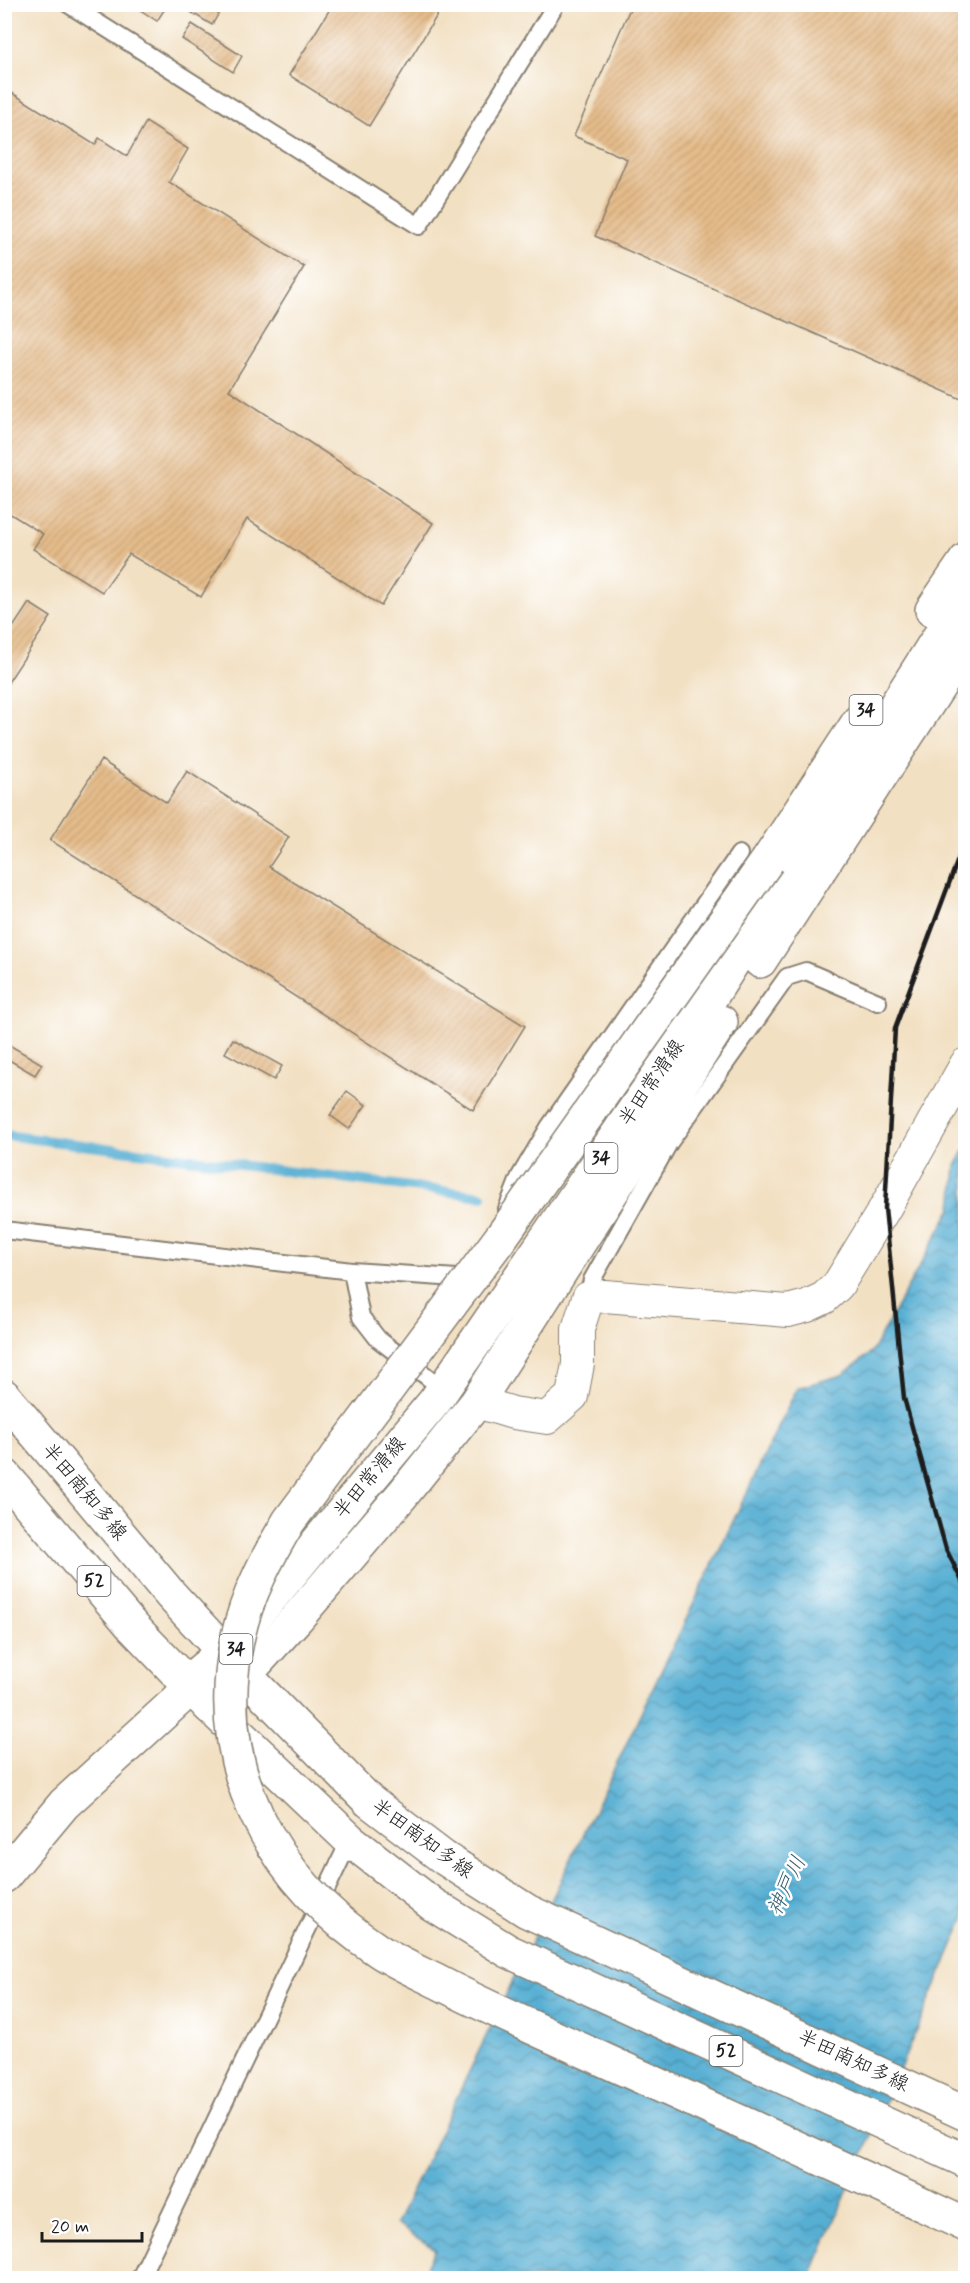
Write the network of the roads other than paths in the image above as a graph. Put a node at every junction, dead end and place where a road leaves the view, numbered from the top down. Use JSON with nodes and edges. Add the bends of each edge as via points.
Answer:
{"nodes":[{"id":1,"x":68,"y":4,"type":"edge"},
{"id":2,"x":556,"y":4,"type":"edge"},
{"id":3,"x":966,"y":560,"type":"edge"},
{"id":4,"x":966,"y":594,"type":"edge"},
{"id":5,"x":966,"y":645,"type":"edge"},
{"id":6,"x":753,"y":857,"type":"junction"},
{"id":7,"x":878,"y":1002,"type":"dead end"},
{"id":8,"x":966,"y":1064,"type":"edge"},
{"id":9,"x":4,"y":1230,"type":"edge"},
{"id":10,"x":352,"y":1271,"type":"junction"},
{"id":11,"x":588,"y":1298,"type":"junction"},
{"id":12,"x":443,"y":1389,"type":"junction"},
{"id":13,"x":4,"y":1396,"type":"edge"},
{"id":14,"x":477,"y":1402,"type":"junction"},
{"id":15,"x":4,"y":1475,"type":"edge"},
{"id":16,"x":224,"y":1651,"type":"junction"},
{"id":17,"x":245,"y":1675,"type":"junction"},
{"id":18,"x":196,"y":1692,"type":"junction"},
{"id":19,"x":350,"y":1840,"type":"junction"},
{"id":20,"x":4,"y":1876,"type":"edge"},
{"id":21,"x":962,"y":2112,"type":"edge"},
{"id":22,"x":954,"y":2156,"type":"edge"},
{"id":23,"x":966,"y":2225,"type":"edge"},
{"id":24,"x":140,"y":2278,"type":"edge"}],
"edges":[{"from":1,"to":2,"type":"lane","via":[[419,226]]},
{"from":3,"to":6,"type":"main road","number":"34"},
{"from":4,"to":12,"type":"main road","name":"半田常滑線","number":"34","via":[[706,1005]]},
{"from":5,"to":14,"type":"main road","name":"半田常滑線","number":"34"},
{"from":6,"to":10,"type":"lane","via":[[549,1127],[520,1176],[479,1280]]},
{"from":6,"to":23,"type":"main road","number":"34","bridge":true,"via":[[502,1236],[289,1521],[268,1556],[238,1635],[232,1679],[238,1760],[249,1799],[291,1873],[321,1906],[382,1953],[482,2005]]},
{"from":7,"to":11,"type":"lane","via":[[806,971],[787,977],[669,1143],[592,1280]]},
{"from":8,"to":11,"type":"street","via":[[885,1208],[838,1285],[824,1298],[788,1311],[605,1296]]},
{"from":9,"to":10,"type":"lane"},
{"from":10,"to":12,"type":"lane","via":[[361,1317],[378,1339]]},
{"from":11,"to":14,"type":"street","via":[[578,1329],[578,1364],[572,1396],[548,1418]]},
{"from":12,"to":16,"type":"main road","name":"半田常滑線","number":"34"},
{"from":13,"to":16,"type":"main road","name":"半田南知多線","number":"52","via":[[170,1594]]},
{"from":14,"to":17,"type":"main road","name":"半田常滑線","number":"34","via":[[403,1494]]},
{"from":15,"to":18,"type":"main road","number":"52","via":[[133,1627]]},
{"from":16,"to":17,"type":"main road","name":"半田南知多線","number":"52"},
{"from":16,"to":18,"type":"main road","name":"半田常滑線","number":"34"},
{"from":17,"to":18,"type":"main road","name":"半田常滑線","number":"34"},
{"from":17,"to":21,"type":"main road","name":"半田南知多線","number":"52","via":[[369,1801],[444,1858],[527,1911]]},
{"from":18,"to":19,"type":"main road","number":"52"},
{"from":18,"to":20,"type":"main road","via":[[64,1803]]},
{"from":19,"to":22,"type":"main road","number":"52","via":[[432,1904],[508,1951]]},
{"from":19,"to":24,"type":"lane"}]}
